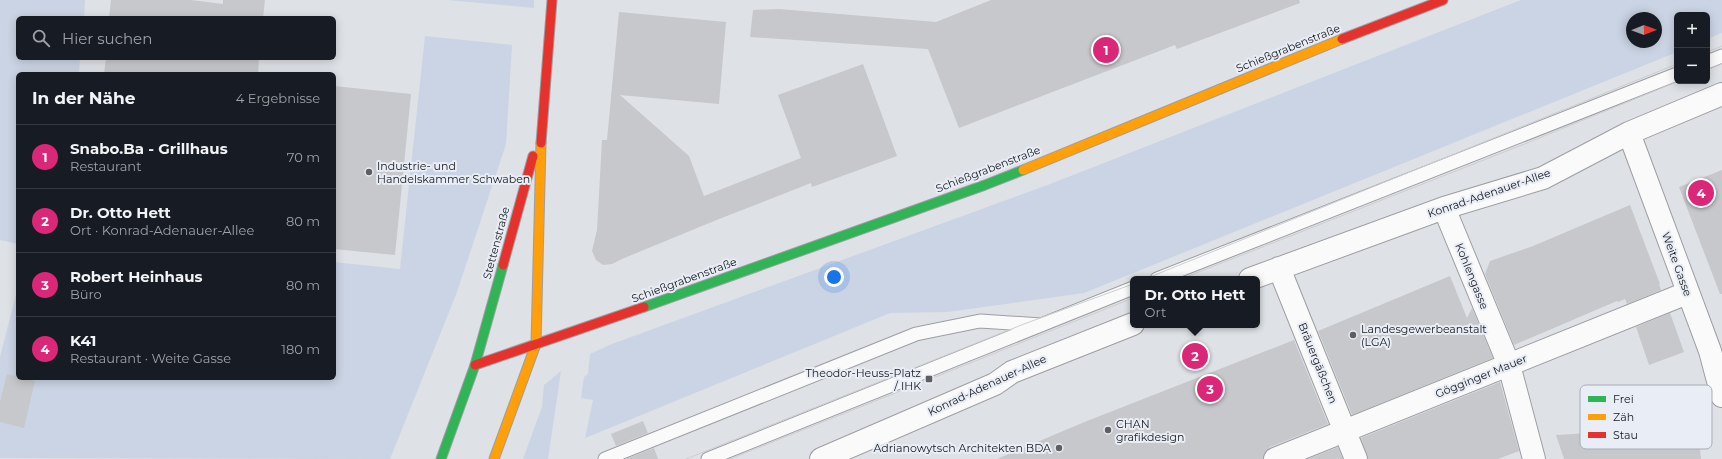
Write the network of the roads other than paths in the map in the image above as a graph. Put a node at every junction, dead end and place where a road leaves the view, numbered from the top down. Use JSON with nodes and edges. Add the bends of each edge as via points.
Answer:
{"nodes":[{"id":1,"x":552,"y":0,"type":"edge"},
{"id":2,"x":1443,"y":0,"type":"edge"},
{"id":3,"x":1417,"y":4,"type":"edge"},
{"id":4,"x":1722,"y":56,"type":"edge"},
{"id":5,"x":1710,"y":61,"type":"edge"},
{"id":6,"x":1674,"y":75,"type":"edge"},
{"id":7,"x":1722,"y":94,"type":"edge"},
{"id":8,"x":541,"y":127,"type":"junction"},
{"id":9,"x":1629,"y":133,"type":"junction"},
{"id":10,"x":1444,"y":208,"type":"junction"},
{"id":11,"x":1279,"y":268,"type":"junction"},
{"id":12,"x":1165,"y":276,"type":"edge"},
{"id":13,"x":1258,"y":276,"type":"edge"},
{"id":14,"x":1130,"y":289,"type":"edge"},
{"id":15,"x":1687,"y":293,"type":"junction"},
{"id":16,"x":1041,"y":324,"type":"junction"},
{"id":17,"x":1130,"y":325,"type":"edge"},
{"id":18,"x":536,"y":344,"type":"junction"},
{"id":19,"x":475,"y":365,"type":"junction"},
{"id":20,"x":1509,"y":366,"type":"junction"},
{"id":21,"x":1722,"y":396,"type":"edge"},
{"id":22,"x":1346,"y":432,"type":"junction"},
{"id":23,"x":441,"y":459,"type":"edge"},
{"id":24,"x":494,"y":459,"type":"edge"},
{"id":25,"x":605,"y":459,"type":"edge"},
{"id":26,"x":708,"y":459,"type":"edge"},
{"id":27,"x":821,"y":459,"type":"edge"},
{"id":28,"x":1275,"y":459,"type":"edge"},
{"id":29,"x":1356,"y":459,"type":"edge"},
{"id":30,"x":1534,"y":459,"type":"edge"}],
"edges":[{"from":1,"to":8,"type":"main road","name":"Stettenstraße"},
{"from":2,"to":3,"type":"main road","name":"Schießgrabenstraße"},
{"from":3,"to":18,"type":"main road","name":"Schießgrabenstraße","via":[[985,185]]},
{"from":4,"to":5,"type":"lane"},
{"from":6,"to":12,"type":"lane"},
{"from":7,"to":9,"type":"street","name":"Konrad-Adenauer-Allee"},
{"from":8,"to":18,"type":"main road","name":"Stettenstraße"},
{"from":8,"to":19,"type":"main road","name":"Stettenstraße"},
{"from":9,"to":10,"type":"street","name":"Konrad-Adenauer-Allee","via":[[1543,178]]},
{"from":9,"to":15,"type":"street","name":"Weite Gasse"},
{"from":10,"to":11,"type":"street","name":"Konrad-Adenauer-Allee"},
{"from":10,"to":20,"type":"street","name":"Kohlengasse"},
{"from":11,"to":13,"type":"street","name":"Konrad-Adenauer-Allee"},
{"from":11,"to":22,"type":"street","name":"Bräuergäßchen"},
{"from":14,"to":16,"type":"lane"},
{"from":15,"to":20,"type":"street","name":"Gögginger Mauer"},
{"from":15,"to":21,"type":"street","name":"Weite Gasse","via":[[1710,351]]},
{"from":16,"to":25,"type":"lane","via":[[980,320],[916,334]]},
{"from":16,"to":26,"type":"lane"},
{"from":17,"to":27,"type":"street","name":"Konrad-Adenauer-Allee","via":[[1012,372],[996,384]]},
{"from":18,"to":19,"type":"main road","name":"Schießgrabenstraße"},
{"from":18,"to":24,"type":"main road","name":"Stettenstraße"},
{"from":19,"to":23,"type":"main road","name":"Stettenstraße"},
{"from":20,"to":22,"type":"street","name":"Gögginger Mauer"},
{"from":20,"to":30,"type":"street","name":"Kohlengasse"},
{"from":22,"to":28,"type":"street","name":"Gögginger Mauer"},
{"from":22,"to":29,"type":"street","name":"Bräuergäßchen"}]}
